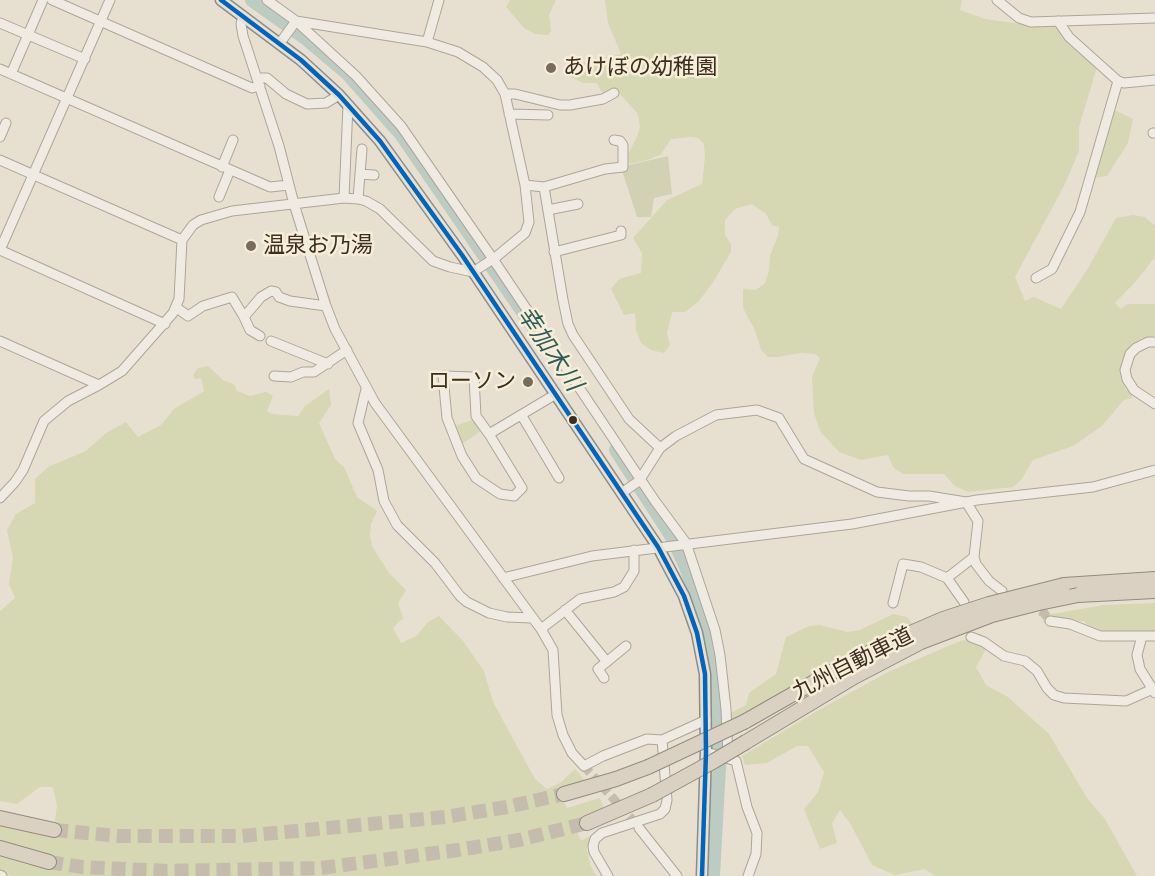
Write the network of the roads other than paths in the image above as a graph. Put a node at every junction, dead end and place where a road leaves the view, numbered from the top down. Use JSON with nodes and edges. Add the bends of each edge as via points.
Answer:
{"nodes":[{"id":1,"x":43,"y":0,"type":"edge"},
{"id":2,"x":52,"y":0,"type":"edge"},
{"id":3,"x":110,"y":0,"type":"edge"},
{"id":4,"x":221,"y":0,"type":"edge"},
{"id":5,"x":267,"y":0,"type":"edge"},
{"id":6,"x":439,"y":0,"type":"edge"},
{"id":7,"x":997,"y":0,"type":"edge"},
{"id":8,"x":243,"y":16,"type":"junction"},
{"id":9,"x":1155,"y":18,"type":"edge"},
{"id":10,"x":102,"y":21,"type":"junction"},
{"id":11,"x":1058,"y":21,"type":"junction"},
{"id":12,"x":0,"y":23,"type":"edge"},
{"id":13,"x":294,"y":23,"type":"junction"},
{"id":14,"x":27,"y":36,"type":"junction"},
{"id":15,"x":282,"y":40,"type":"junction"},
{"id":16,"x":427,"y":42,"type":"junction"},
{"id":17,"x":84,"y":59,"type":"junction"},
{"id":18,"x":0,"y":69,"type":"edge"},
{"id":19,"x":11,"y":74,"type":"junction"},
{"id":20,"x":1155,"y":80,"type":"edge"},
{"id":21,"x":1118,"y":81,"type":"junction"},
{"id":22,"x":259,"y":82,"type":"junction"},
{"id":23,"x":614,"y":93,"type":"dead end"},
{"id":24,"x":505,"y":94,"type":"junction"},
{"id":25,"x":339,"y":95,"type":"junction"},
{"id":26,"x":67,"y":99,"type":"junction"},
{"id":27,"x":348,"y":105,"type":"junction"},
{"id":28,"x":509,"y":114,"type":"junction"},
{"id":29,"x":548,"y":115,"type":"dead end"},
{"id":30,"x":6,"y":123,"type":"dead end"},
{"id":31,"x":0,"y":136,"type":"edge"},
{"id":32,"x":233,"y":140,"type":"dead end"},
{"id":33,"x":614,"y":140,"type":"dead end"},
{"id":34,"x":362,"y":149,"type":"dead end"},
{"id":35,"x":0,"y":160,"type":"edge"},
{"id":36,"x":226,"y":168,"type":"junction"},
{"id":37,"x":33,"y":174,"type":"junction"},
{"id":38,"x":360,"y":174,"type":"junction"},
{"id":39,"x":375,"y":175,"type":"dead end"},
{"id":40,"x":289,"y":185,"type":"junction"},
{"id":41,"x":525,"y":185,"type":"junction"},
{"id":42,"x":544,"y":187,"type":"junction"},
{"id":43,"x":219,"y":197,"type":"dead end"},
{"id":44,"x":344,"y":198,"type":"junction"},
{"id":45,"x":358,"y":199,"type":"junction"},
{"id":46,"x":294,"y":204,"type":"junction"},
{"id":47,"x":578,"y":204,"type":"dead end"},
{"id":48,"x":548,"y":210,"type":"junction"},
{"id":49,"x":621,"y":231,"type":"dead end"},
{"id":50,"x":182,"y":240,"type":"junction"},
{"id":51,"x":0,"y":250,"type":"edge"},
{"id":52,"x":554,"y":252,"type":"junction"},
{"id":53,"x":493,"y":259,"type":"junction"},
{"id":54,"x":477,"y":270,"type":"junction"},
{"id":55,"x":1036,"y":278,"type":"dead end"},
{"id":56,"x":326,"y":306,"type":"junction"},
{"id":57,"x":177,"y":308,"type":"junction"},
{"id":58,"x":244,"y":318,"type":"junction"},
{"id":59,"x":165,"y":324,"type":"junction"},
{"id":60,"x":260,"y":336,"type":"dead end"},
{"id":61,"x":0,"y":341,"type":"edge"},
{"id":62,"x":271,"y":341,"type":"dead end"},
{"id":63,"x":1155,"y":342,"type":"edge"},
{"id":64,"x":347,"y":350,"type":"junction"},
{"id":65,"x":328,"y":364,"type":"junction"},
{"id":66,"x":274,"y":376,"type":"dead end"},
{"id":67,"x":99,"y":386,"type":"junction"},
{"id":68,"x":366,"y":389,"type":"junction"},
{"id":69,"x":556,"y":394,"type":"junction"},
{"id":70,"x":1155,"y":405,"type":"edge"},
{"id":71,"x":522,"y":416,"type":"junction"},
{"id":72,"x":489,"y":434,"type":"junction"},
{"id":73,"x":660,"y":448,"type":"junction"},
{"id":74,"x":1155,"y":470,"type":"edge"},
{"id":75,"x":559,"y":478,"type":"dead end"},
{"id":76,"x":640,"y":480,"type":"junction"},
{"id":77,"x":626,"y":490,"type":"junction"},
{"id":78,"x":2,"y":491,"type":"edge"},
{"id":79,"x":966,"y":502,"type":"junction"},
{"id":80,"x":683,"y":544,"type":"junction"},
{"id":81,"x":662,"y":547,"type":"junction"},
{"id":82,"x":634,"y":550,"type":"junction"},
{"id":83,"x":974,"y":557,"type":"junction"},
{"id":84,"x":503,"y":578,"type":"junction"},
{"id":85,"x":948,"y":578,"type":"junction"},
{"id":86,"x":1155,"y":579,"type":"edge"},
{"id":87,"x":1002,"y":591,"type":"dead end"},
{"id":88,"x":1155,"y":591,"type":"edge"},
{"id":89,"x":964,"y":602,"type":"dead end"},
{"id":90,"x":893,"y":603,"type":"dead end"},
{"id":91,"x":565,"y":609,"type":"junction"},
{"id":92,"x":531,"y":618,"type":"junction"},
{"id":93,"x":1050,"y":621,"type":"tunnel mouth"},
{"id":94,"x":541,"y":628,"type":"junction"},
{"id":95,"x":1142,"y":636,"type":"junction"},
{"id":96,"x":1155,"y":636,"type":"edge"},
{"id":97,"x":971,"y":637,"type":"dead end"},
{"id":98,"x":627,"y":646,"type":"dead end"},
{"id":99,"x":607,"y":662,"type":"junction"},
{"id":100,"x":604,"y":678,"type":"dead end"},
{"id":101,"x":1155,"y":690,"type":"edge"},
{"id":102,"x":706,"y":720,"type":"junction"},
{"id":103,"x":662,"y":740,"type":"junction"},
{"id":104,"x":708,"y":752,"type":"junction"},
{"id":105,"x":725,"y":757,"type":"junction"},
{"id":106,"x":564,"y":794,"type":"tunnel mouth"},
{"id":107,"x":0,"y":818,"type":"edge"},
{"id":108,"x":587,"y":823,"type":"tunnel mouth"},
{"id":109,"x":639,"y":828,"type":"tunnel mouth"},
{"id":110,"x":54,"y":830,"type":"tunnel mouth"},
{"id":111,"x":0,"y":848,"type":"edge"},
{"id":112,"x":50,"y":862,"type":"tunnel mouth"},
{"id":113,"x":608,"y":876,"type":"edge"},
{"id":114,"x":677,"y":876,"type":"edge"},
{"id":115,"x":702,"y":876,"type":"edge"},
{"id":116,"x":748,"y":876,"type":"edge"}],
"edges":[{"from":1,"to":14,"type":"street"},
{"from":2,"to":10,"type":"street"},
{"from":3,"to":10,"type":"street"},
{"from":4,"to":8,"type":"main road"},
{"from":5,"to":13,"type":"street"},
{"from":6,"to":16,"type":"street"},
{"from":7,"to":11,"type":"street","via":[[1025,21]]},
{"from":8,"to":15,"type":"main road"},
{"from":8,"to":22,"type":"street","via":[[243,36]]},
{"from":9,"to":11,"type":"street"},
{"from":10,"to":17,"type":"street"},
{"from":10,"to":22,"type":"street","via":[[252,88]]},
{"from":11,"to":21,"type":"street"},
{"from":12,"to":14,"type":"street"},
{"from":13,"to":15,"type":"street"},
{"from":13,"to":16,"type":"street"},
{"from":13,"to":53,"type":"street","via":[[356,76],[401,126]]},
{"from":14,"to":17,"type":"street"},
{"from":14,"to":19,"type":"street"},
{"from":15,"to":25,"type":"main road"},
{"from":16,"to":24,"type":"street","via":[[458,52],[483,67]]},
{"from":17,"to":26,"type":"street"},
{"from":18,"to":19,"type":"street"},
{"from":19,"to":26,"type":"street"},
{"from":20,"to":21,"type":"street"},
{"from":21,"to":55,"type":"street","via":[[1080,212],[1052,269]]},
{"from":22,"to":25,"type":"street","via":[[267,78],[286,94],[307,104],[326,103]]},
{"from":22,"to":40,"type":"street"},
{"from":23,"to":24,"type":"street","via":[[570,105]]},
{"from":24,"to":28,"type":"street"},
{"from":25,"to":27,"type":"main road"},
{"from":26,"to":36,"type":"street"},
{"from":26,"to":37,"type":"street"},
{"from":27,"to":44,"type":"street"},
{"from":27,"to":54,"type":"main road","via":[[403,170]]},
{"from":28,"to":29,"type":"street"},
{"from":28,"to":41,"type":"street"},
{"from":30,"to":31,"type":"street"},
{"from":32,"to":36,"type":"street"},
{"from":33,"to":42,"type":"street","via":[[623,145],[623,167]]},
{"from":34,"to":38,"type":"street"},
{"from":35,"to":37,"type":"street"},
{"from":36,"to":40,"type":"street","via":[[270,188]]},
{"from":36,"to":43,"type":"street"},
{"from":37,"to":50,"type":"street"},
{"from":37,"to":51,"type":"street"},
{"from":38,"to":39,"type":"street"},
{"from":38,"to":45,"type":"street"},
{"from":40,"to":46,"type":"street"},
{"from":41,"to":42,"type":"street"},
{"from":41,"to":53,"type":"street","via":[[529,222],[525,233]]},
{"from":42,"to":48,"type":"street"},
{"from":44,"to":45,"type":"street"},
{"from":44,"to":46,"type":"street"},
{"from":45,"to":54,"type":"street","via":[[380,209],[433,261]]},
{"from":46,"to":50,"type":"street","via":[[217,214],[193,225]]},
{"from":46,"to":56,"type":"street"},
{"from":47,"to":48,"type":"street"},
{"from":48,"to":52,"type":"street"},
{"from":49,"to":52,"type":"street"},
{"from":50,"to":57,"type":"street"},
{"from":51,"to":59,"type":"street"},
{"from":52,"to":73,"type":"street","via":[[573,335],[629,419]]},
{"from":53,"to":54,"type":"street"},
{"from":53,"to":76,"type":"street"},
{"from":54,"to":69,"type":"main road"},
{"from":56,"to":58,"type":"street","via":[[290,301],[272,291],[261,297]]},
{"from":56,"to":64,"type":"street"},
{"from":57,"to":58,"type":"street","via":[[188,316],[203,306],[232,297]]},
{"from":57,"to":59,"type":"street"},
{"from":58,"to":60,"type":"street","via":[[250,330]]},
{"from":59,"to":67,"type":"street","via":[[129,365]]},
{"from":61,"to":67,"type":"street"},
{"from":62,"to":65,"type":"street"},
{"from":63,"to":70,"type":"street","via":[[1136,348],[1125,370],[1134,390]]},
{"from":64,"to":65,"type":"street"},
{"from":64,"to":68,"type":"street"},
{"from":65,"to":66,"type":"street","via":[[314,372]]},
{"from":67,"to":78,"type":"street","via":[[68,401],[44,421],[23,470]]},
{"from":68,"to":84,"type":"street"},
{"from":68,"to":92,"type":"street","via":[[358,423],[378,470],[384,501],[397,525],[466,602],[489,613]]},
{"from":69,"to":71,"type":"street"},
{"from":69,"to":77,"type":"main road"},
{"from":71,"to":72,"type":"street"},
{"from":71,"to":75,"type":"street"},
{"from":72,"to":72,"type":"street","via":[[522,488],[514,496],[500,494],[476,478],[462,456],[447,418],[442,376],[474,377],[476,416]]},
{"from":73,"to":76,"type":"street"},
{"from":73,"to":79,"type":"street","via":[[716,416],[757,410],[779,418],[804,459],[877,492]]},
{"from":74,"to":79,"type":"street","via":[[1093,487]]},
{"from":76,"to":77,"type":"street"},
{"from":76,"to":80,"type":"street"},
{"from":77,"to":81,"type":"main road"},
{"from":79,"to":80,"type":"street","via":[[852,524]]},
{"from":79,"to":83,"type":"street","via":[[978,521]]},
{"from":80,"to":81,"type":"street"},
{"from":80,"to":105,"type":"street","via":[[715,630],[720,655],[726,709]]},
{"from":81,"to":82,"type":"street"},
{"from":81,"to":102,"type":"main road","via":[[697,633],[705,674]]},
{"from":82,"to":84,"type":"street"},
{"from":82,"to":91,"type":"street","via":[[634,571],[624,587],[585,596]]},
{"from":83,"to":85,"type":"street"},
{"from":83,"to":87,"type":"street","via":[[982,573]]},
{"from":84,"to":92,"type":"street"},
{"from":85,"to":89,"type":"street"},
{"from":85,"to":90,"type":"street","via":[[903,564]]},
{"from":86,"to":106,"type":"highway","name":"九州自動車道","bridge":true,"via":[[1064,585],[943,619],[846,664],[744,722],[648,767]]},
{"from":88,"to":108,"type":"highway","name":"九州自動車道","bridge":true,"via":[[1078,595],[1039,603],[992,615],[921,642],[652,795]]},
{"from":91,"to":94,"type":"street"},
{"from":91,"to":99,"type":"street"},
{"from":92,"to":94,"type":"street"},
{"from":93,"to":95,"type":"street","via":[[1100,636]]},
{"from":94,"to":103,"type":"street","via":[[553,650],[557,715],[563,735],[584,766],[647,739]]},
{"from":95,"to":96,"type":"street"},
{"from":95,"to":101,"type":"street","via":[[1137,655],[1140,669]]},
{"from":97,"to":101,"type":"street","via":[[1004,656],[1025,661],[1054,695],[1064,698],[1126,701]]},
{"from":98,"to":99,"type":"street"},
{"from":99,"to":100,"type":"street","via":[[598,669]]},
{"from":102,"to":103,"type":"street"},
{"from":102,"to":104,"type":"main road"},
{"from":103,"to":113,"type":"street","via":[[665,809],[595,839],[594,852]]},
{"from":104,"to":105,"type":"street"},
{"from":104,"to":115,"type":"main road"},
{"from":105,"to":116,"type":"street","via":[[736,761],[757,833],[756,854]]},
{"from":107,"to":110,"type":"highway"},
{"from":109,"to":114,"type":"street"},
{"from":111,"to":112,"type":"highway"}]}
